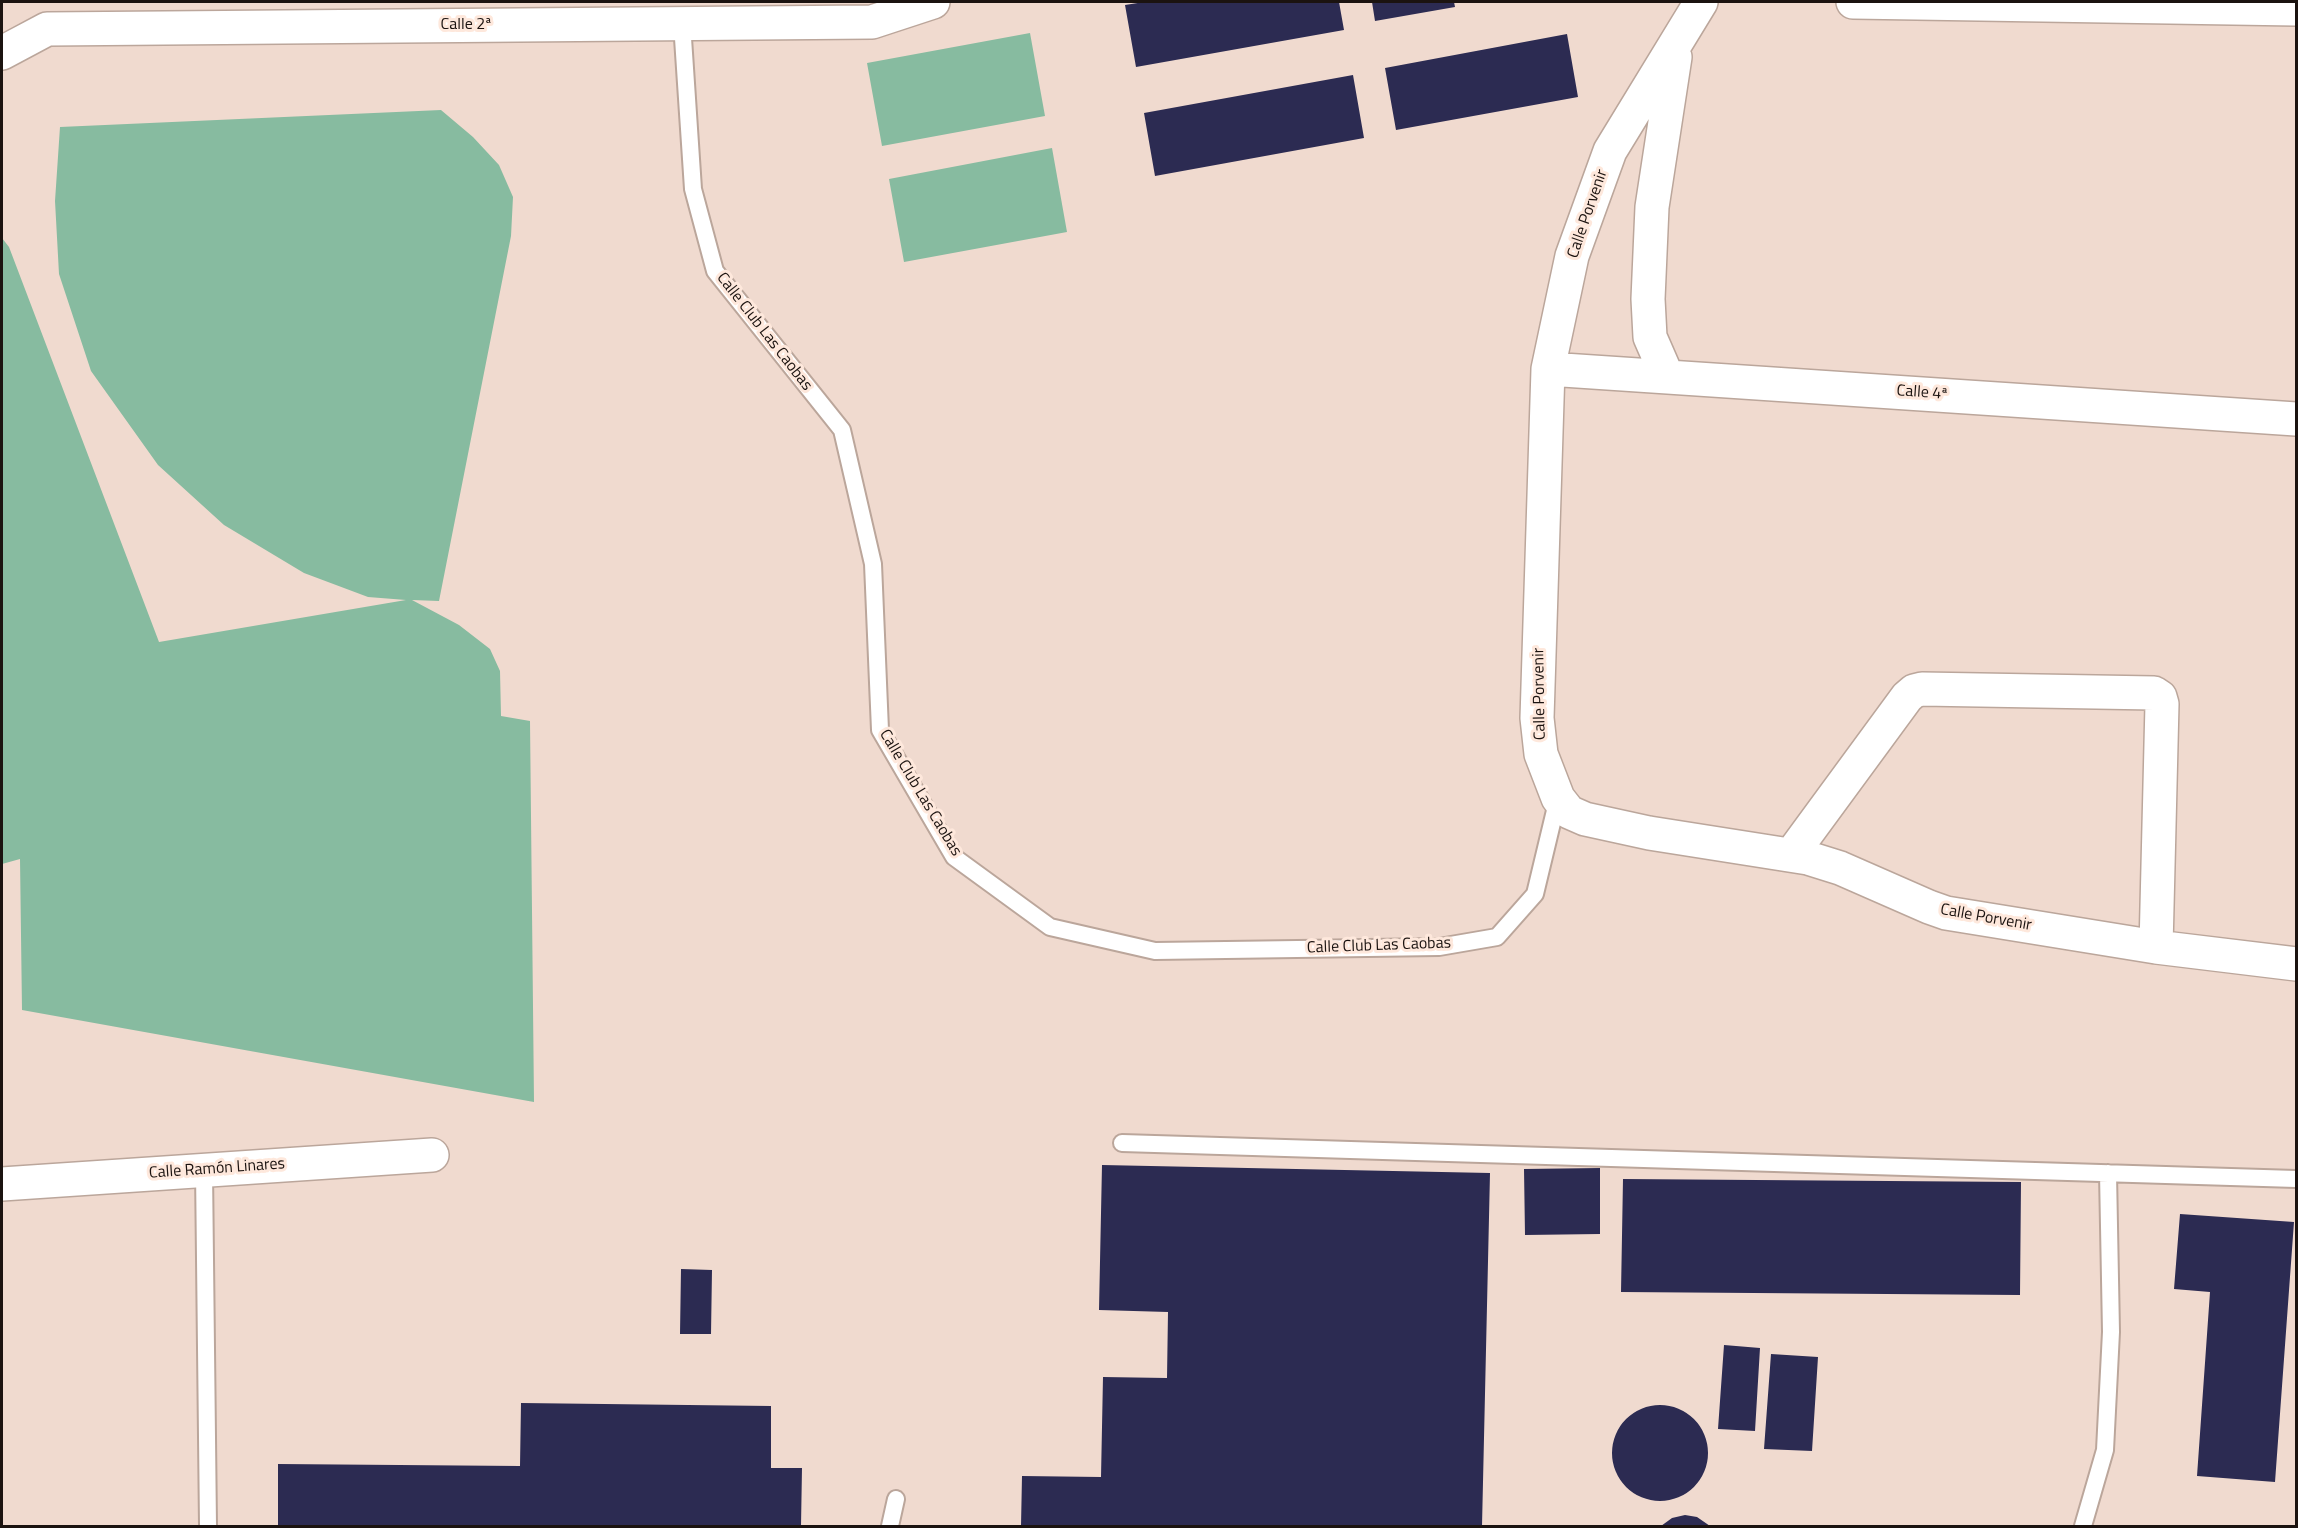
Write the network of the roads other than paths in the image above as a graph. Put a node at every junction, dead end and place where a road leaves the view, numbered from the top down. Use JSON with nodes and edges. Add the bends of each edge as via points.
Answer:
{"nodes":[{"id":1,"x":933,"y":2,"type":"edge"},
{"id":2,"x":1701,"y":2,"type":"edge"},
{"id":3,"x":1853,"y":2,"type":"edge"},
{"id":4,"x":2296,"y":9,"type":"edge"},
{"id":5,"x":866,"y":12,"type":"edge"},
{"id":6,"x":82,"y":15,"type":"edge"},
{"id":7,"x":682,"y":23,"type":"junction"},
{"id":8,"x":1677,"y":40,"type":"junction"},
{"id":9,"x":2,"y":53,"type":"edge"},
{"id":10,"x":1548,"y":369,"type":"junction"},
{"id":11,"x":1667,"y":376,"type":"junction"},
{"id":12,"x":2296,"y":419,"type":"edge"},
{"id":13,"x":1558,"y":798,"type":"junction"},
{"id":14,"x":1791,"y":855,"type":"junction"},
{"id":15,"x":2156,"y":947,"type":"junction"},
{"id":16,"x":2296,"y":964,"type":"edge"},
{"id":17,"x":1122,"y":1143,"type":"dead end"},
{"id":18,"x":432,"y":1155,"type":"dead end"},
{"id":19,"x":204,"y":1170,"type":"junction"},
{"id":20,"x":2108,"y":1173,"type":"junction"},
{"id":21,"x":2296,"y":1179,"type":"edge"},
{"id":22,"x":2,"y":1184,"type":"edge"},
{"id":23,"x":896,"y":1499,"type":"dead end"},
{"id":24,"x":208,"y":1527,"type":"edge"},
{"id":25,"x":890,"y":1527,"type":"edge"},
{"id":26,"x":2083,"y":1527,"type":"edge"}],
"edges":[{"from":1,"to":5,"type":"street","name":"Calle 2ª"},
{"from":2,"to":8,"type":"street","name":"Calle Porvenir"},
{"from":3,"to":4,"type":"street"},
{"from":5,"to":7,"type":"street","name":"Calle 2ª"},
{"from":6,"to":7,"type":"street","name":"Calle 2ª"},
{"from":6,"to":9,"type":"street","name":"Calle 2ª"},
{"from":7,"to":13,"type":"lane","name":"Calle Club Las Caobas","via":[[693,189],[714,271],[842,430],[873,564],[880,730],[954,857],[1050,927],[1155,951],[1439,947],[1497,937],[1535,894]]},
{"from":8,"to":10,"type":"street","name":"Calle Porvenir","via":[[1610,151],[1572,256]]},
{"from":8,"to":11,"type":"street","via":[[1652,207],[1648,299],[1650,337]]},
{"from":10,"to":11,"type":"street","name":"Calle 4ª"},
{"from":10,"to":13,"type":"street","name":"Calle Porvenir","via":[[1537,718],[1541,754]]},
{"from":11,"to":12,"type":"street","name":"Calle 4ª"},
{"from":13,"to":14,"type":"street","name":"Calle Porvenir","via":[[1569,812],[1585,819]]},
{"from":14,"to":15,"type":"street","name":"Calle Porvenir","via":[[1840,868],[1937,910]]},
{"from":14,"to":15,"type":"street","via":[[1914,691],[2154,693],[2162,704]]},
{"from":15,"to":16,"type":"street","name":"Calle Porvenir"},
{"from":17,"to":20,"type":"lane"},
{"from":18,"to":19,"type":"street","name":"Calle Ramón Linares"},
{"from":19,"to":22,"type":"street","name":"Calle Ramón Linares"},
{"from":19,"to":24,"type":"lane"},
{"from":20,"to":21,"type":"lane"},
{"from":20,"to":26,"type":"lane","via":[[2111,1332],[2104,1450]]},
{"from":23,"to":25,"type":"lane"}]}
